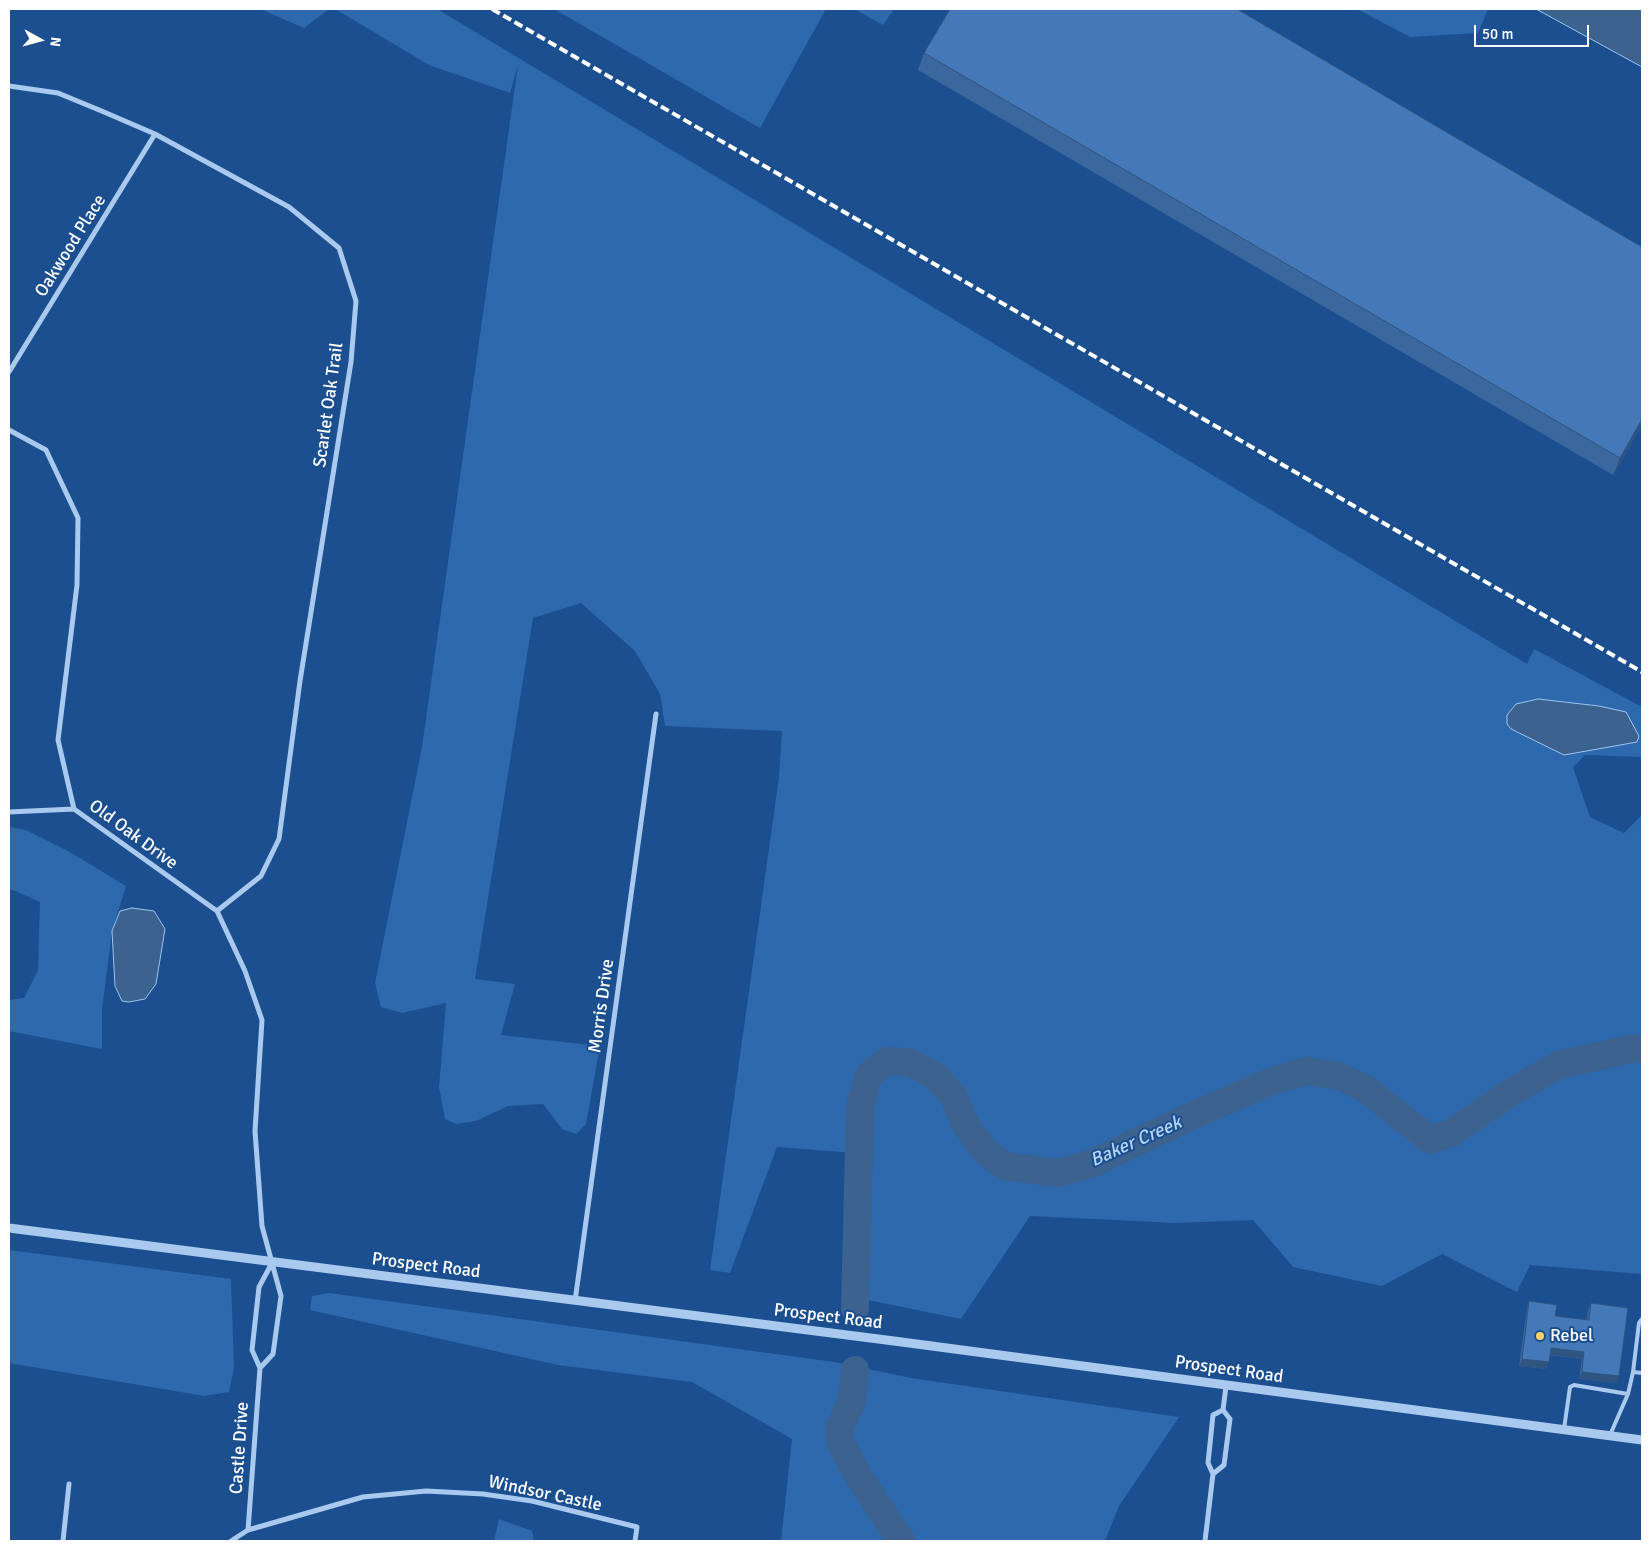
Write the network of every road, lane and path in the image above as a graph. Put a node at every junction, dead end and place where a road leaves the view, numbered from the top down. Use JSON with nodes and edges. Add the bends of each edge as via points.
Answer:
{"nodes":[{"id":1,"x":9,"y":86,"type":"edge"},
{"id":2,"x":155,"y":134,"type":"junction"},
{"id":3,"x":9,"y":372,"type":"edge"},
{"id":4,"x":9,"y":430,"type":"edge"},
{"id":5,"x":656,"y":714,"type":"dead end"},
{"id":6,"x":74,"y":810,"type":"junction"},
{"id":7,"x":9,"y":812,"type":"edge"},
{"id":8,"x":217,"y":911,"type":"junction"},
{"id":9,"x":9,"y":1228,"type":"edge"},
{"id":10,"x":272,"y":1262,"type":"junction"},
{"id":11,"x":575,"y":1301,"type":"junction"},
{"id":12,"x":1642,"y":1319,"type":"edge"},
{"id":13,"x":260,"y":1368,"type":"junction"},
{"id":14,"x":1633,"y":1372,"type":"junction"},
{"id":15,"x":1642,"y":1373,"type":"edge"},
{"id":16,"x":1226,"y":1386,"type":"junction"},
{"id":17,"x":1628,"y":1394,"type":"junction"},
{"id":18,"x":1224,"y":1410,"type":"junction"},
{"id":19,"x":1564,"y":1431,"type":"junction"},
{"id":20,"x":1610,"y":1435,"type":"junction"},
{"id":21,"x":1642,"y":1440,"type":"edge"},
{"id":22,"x":1213,"y":1474,"type":"junction"},
{"id":23,"x":69,"y":1484,"type":"dead end"},
{"id":24,"x":248,"y":1530,"type":"junction"},
{"id":25,"x":63,"y":1541,"type":"edge"},
{"id":26,"x":231,"y":1541,"type":"edge"},
{"id":27,"x":635,"y":1541,"type":"edge"},
{"id":28,"x":1205,"y":1541,"type":"edge"}],
"edges":[{"from":1,"to":2,"type":"street","name":"Scarlet Oak Trail","via":[[58,93]]},
{"from":2,"to":3,"type":"street","name":"Oakwood Place"},
{"from":2,"to":8,"type":"street","name":"Scarlet Oak Trail","via":[[289,207],[339,248],[356,301],[351,362],[300,681],[279,839],[262,876]]},
{"from":4,"to":6,"type":"street","name":"Old Oak Drive","via":[[46,450],[78,518],[77,585],[58,740]]},
{"from":5,"to":11,"type":"street","name":"Morris Drive"},
{"from":6,"to":7,"type":"street"},
{"from":6,"to":8,"type":"street","name":"Old Oak Drive"},
{"from":8,"to":10,"type":"street","name":"Old Oak Drive","via":[[245,971],[262,1020],[255,1131],[262,1226]]},
{"from":9,"to":10,"type":"street","name":"Prospect Road"},
{"from":10,"to":11,"type":"street","name":"Prospect Road"},
{"from":10,"to":13,"type":"street","name":"Castle Drive","via":[[259,1287],[252,1350]]},
{"from":10,"to":13,"type":"street","via":[[281,1296],[273,1354]]},
{"from":11,"to":16,"type":"street","name":"Prospect Road"},
{"from":12,"to":14,"type":"lane"},
{"from":13,"to":24,"type":"street","name":"Castle Drive"},
{"from":14,"to":15,"type":"lane"},
{"from":14,"to":17,"type":"lane"},
{"from":16,"to":18,"type":"street"},
{"from":16,"to":19,"type":"street","name":"Prospect Road"},
{"from":17,"to":19,"type":"lane","via":[[1574,1384],[1570,1387]]},
{"from":17,"to":20,"type":"lane"},
{"from":18,"to":22,"type":"street","via":[[1230,1419],[1224,1465]]},
{"from":18,"to":22,"type":"street","via":[[1214,1415],[1208,1463]]},
{"from":19,"to":20,"type":"street","name":"Prospect Road"},
{"from":20,"to":21,"type":"street","name":"Prospect Road"},
{"from":22,"to":28,"type":"street"},
{"from":23,"to":25,"type":"street"},
{"from":24,"to":26,"type":"street","name":"Windsor Castle"},
{"from":24,"to":27,"type":"street","name":"Windsor Castle","via":[[363,1497],[426,1491],[532,1501],[637,1527]]}]}
